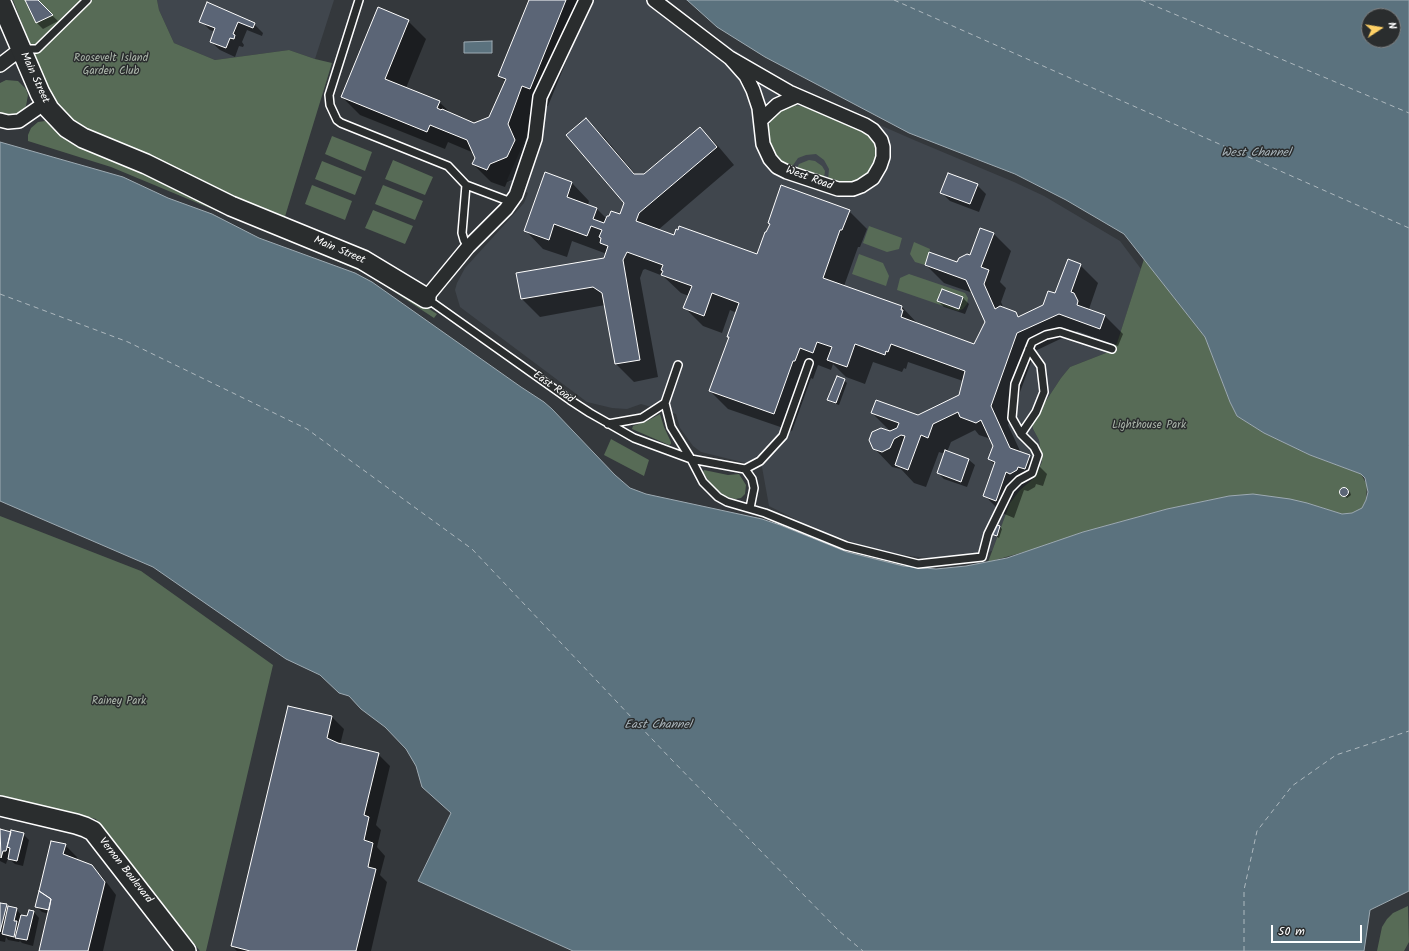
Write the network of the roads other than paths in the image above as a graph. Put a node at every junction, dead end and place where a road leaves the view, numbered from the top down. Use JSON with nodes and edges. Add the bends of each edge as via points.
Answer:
{"nodes":[{"id":1,"x":0,"y":0,"type":"edge"},
{"id":2,"x":87,"y":0,"type":"edge"},
{"id":3,"x":359,"y":0,"type":"edge"},
{"id":4,"x":586,"y":0,"type":"edge"},
{"id":5,"x":654,"y":0,"type":"edge"},
{"id":6,"x":21,"y":49,"type":"junction"},
{"id":7,"x":730,"y":58,"type":"junction"},
{"id":8,"x":0,"y":66,"type":"edge"},
{"id":9,"x":797,"y":96,"type":"junction"},
{"id":10,"x":45,"y":103,"type":"junction"},
{"id":11,"x":762,"y":119,"type":"junction"},
{"id":12,"x":0,"y":120,"type":"edge"},
{"id":13,"x":466,"y":185,"type":"junction"},
{"id":14,"x":511,"y":202,"type":"junction"},
{"id":15,"x":468,"y":247,"type":"junction"},
{"id":16,"x":426,"y":298,"type":"junction"},
{"id":17,"x":1029,"y":349,"type":"junction"},
{"id":18,"x":1112,"y":349,"type":"dead end"},
{"id":19,"x":809,"y":363,"type":"dead end"},
{"id":20,"x":678,"y":365,"type":"dead end"},
{"id":21,"x":665,"y":403,"type":"junction"},
{"id":22,"x":608,"y":424,"type":"junction"},
{"id":23,"x":1021,"y":434,"type":"junction"},
{"id":24,"x":691,"y":459,"type":"junction"},
{"id":25,"x":745,"y":469,"type":"junction"},
{"id":26,"x":750,"y":508,"type":"junction"},
{"id":27,"x":0,"y":806,"type":"edge"},
{"id":28,"x":186,"y":951,"type":"edge"}],
"edges":[{"from":1,"to":6,"type":"street","name":"Main Street"},
{"from":2,"to":6,"type":"lane","via":[[37,49]]},
{"from":3,"to":13,"type":"lane","via":[[330,95],[334,115],[341,123],[448,166]]},
{"from":4,"to":14,"type":"street","via":[[540,97],[535,139],[518,190]]},
{"from":5,"to":7,"type":"street","name":"West Road"},
{"from":6,"to":8,"type":"street"},
{"from":6,"to":10,"type":"street","name":"Main Street"},
{"from":7,"to":9,"type":"street","name":"West Road"},
{"from":7,"to":11,"type":"street","name":"West Road","via":[[750,82]]},
{"from":9,"to":11,"type":"street","via":[[777,105]]},
{"from":9,"to":11,"type":"street","name":"West Road","via":[[865,125],[876,133],[882,144],[883,157],[873,178],[861,186],[842,190],[787,172],[773,163],[767,154],[763,144]]},
{"from":10,"to":12,"type":"street","via":[[19,121]]},
{"from":10,"to":16,"type":"street","name":"Main Street","via":[[58,119],[75,133],[257,217],[362,260]]},
{"from":13,"to":14,"type":"lane"},
{"from":13,"to":15,"type":"lane","via":[[462,233]]},
{"from":14,"to":15,"type":"street"},
{"from":15,"to":16,"type":"street"},
{"from":16,"to":22,"type":"lane","name":"East Road"},
{"from":17,"to":18,"type":"lane","via":[[1032,342],[1060,332]]},
{"from":17,"to":23,"type":"lane","via":[[1015,384],[1012,418]]},
{"from":17,"to":23,"type":"lane","via":[[1041,366],[1044,392],[1036,412]]},
{"from":19,"to":25,"type":"lane","via":[[783,436],[760,461]]},
{"from":20,"to":21,"type":"lane"},
{"from":21,"to":22,"type":"lane","via":[[642,418]]},
{"from":21,"to":24,"type":"lane","via":[[671,427]]},
{"from":22,"to":24,"type":"lane","name":"East Road","via":[[640,440]]},
{"from":23,"to":26,"type":"lane","via":[[1034,446],[1038,455],[1032,473],[1010,489],[988,534],[982,557],[918,564],[846,546]]},
{"from":24,"to":25,"type":"lane","name":"East Road"},
{"from":24,"to":26,"type":"lane","via":[[703,482],[718,497]]},
{"from":25,"to":26,"type":"lane","via":[[752,479],[754,488]]},
{"from":27,"to":28,"type":"street","name":"Vernon Boulevard","via":[[76,824],[93,831]]}]}
